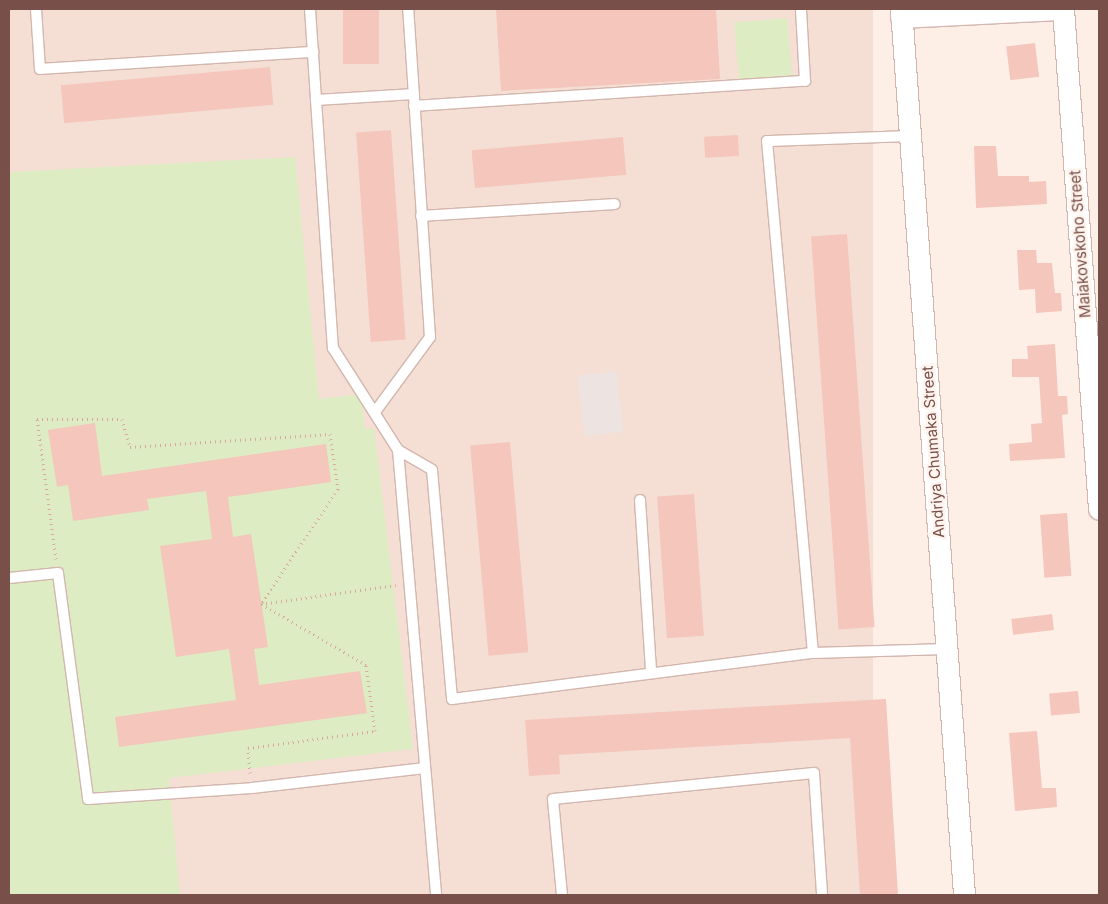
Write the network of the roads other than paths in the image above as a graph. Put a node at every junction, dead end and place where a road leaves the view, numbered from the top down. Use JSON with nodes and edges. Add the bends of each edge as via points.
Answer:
{"nodes":[{"id":1,"x":36,"y":9,"type":"edge"},
{"id":2,"x":310,"y":9,"type":"edge"},
{"id":3,"x":408,"y":9,"type":"edge"},
{"id":4,"x":800,"y":9,"type":"edge"},
{"id":5,"x":1059,"y":9,"type":"edge"},
{"id":6,"x":1063,"y":9,"type":"edge"},
{"id":7,"x":901,"y":13,"type":"edge"},
{"id":8,"x":313,"y":52,"type":"junction"},
{"id":9,"x":414,"y":94,"type":"junction"},
{"id":10,"x":316,"y":100,"type":"junction"},
{"id":11,"x":414,"y":106,"type":"junction"},
{"id":12,"x":912,"y":136,"type":"junction"},
{"id":13,"x":615,"y":204,"type":"dead end"},
{"id":14,"x":422,"y":216,"type":"junction"},
{"id":15,"x":375,"y":412,"type":"junction"},
{"id":16,"x":398,"y":450,"type":"junction"},
{"id":17,"x":640,"y":500,"type":"dead end"},
{"id":18,"x":1099,"y":509,"type":"edge"},
{"id":19,"x":9,"y":578,"type":"edge"},
{"id":20,"x":946,"y":650,"type":"junction"},
{"id":21,"x":813,"y":653,"type":"junction"},
{"id":22,"x":651,"y":671,"type":"junction"},
{"id":23,"x":425,"y":768,"type":"junction"},
{"id":24,"x":436,"y":895,"type":"edge"},
{"id":25,"x":562,"y":895,"type":"edge"},
{"id":26,"x":822,"y":895,"type":"edge"},
{"id":27,"x":964,"y":895,"type":"edge"}],
"edges":[{"from":1,"to":8,"type":"lane","via":[[40,69]]},
{"from":2,"to":8,"type":"lane"},
{"from":3,"to":9,"type":"lane"},
{"from":4,"to":11,"type":"lane","via":[[805,82]]},
{"from":5,"to":7,"type":"street"},
{"from":6,"to":18,"type":"street","name":"Maiakovskoho Street"},
{"from":7,"to":12,"type":"street","name":"Andriya Chumaka Street"},
{"from":8,"to":10,"type":"lane"},
{"from":9,"to":10,"type":"lane"},
{"from":9,"to":11,"type":"lane"},
{"from":10,"to":15,"type":"lane","via":[[332,348]]},
{"from":11,"to":14,"type":"lane"},
{"from":12,"to":20,"type":"street","name":"Andriya Chumaka Street"},
{"from":12,"to":21,"type":"lane","via":[[767,141]]},
{"from":13,"to":14,"type":"lane"},
{"from":14,"to":15,"type":"lane","via":[[430,337]]},
{"from":15,"to":16,"type":"lane"},
{"from":16,"to":22,"type":"lane","via":[[432,470],[452,699]]},
{"from":16,"to":23,"type":"lane"},
{"from":17,"to":22,"type":"lane"},
{"from":19,"to":23,"type":"lane","via":[[58,573],[88,799],[252,788]]},
{"from":20,"to":21,"type":"lane"},
{"from":20,"to":27,"type":"street","name":"Andriya Chumaka Street"},
{"from":21,"to":22,"type":"lane"},
{"from":23,"to":24,"type":"lane"},
{"from":25,"to":26,"type":"lane","via":[[553,799],[814,773]]}]}
